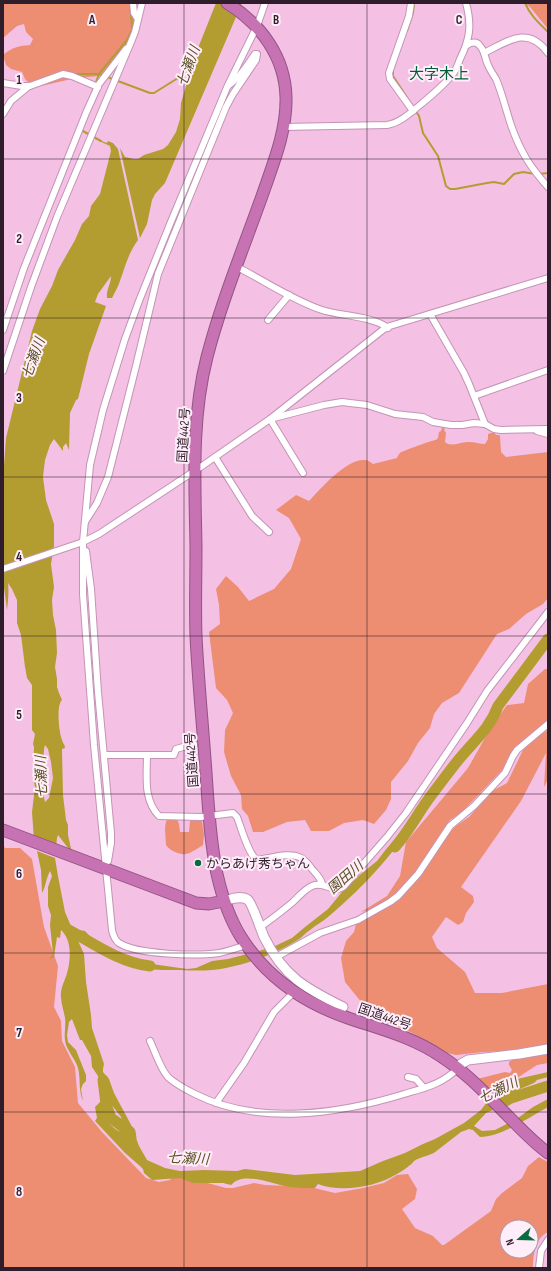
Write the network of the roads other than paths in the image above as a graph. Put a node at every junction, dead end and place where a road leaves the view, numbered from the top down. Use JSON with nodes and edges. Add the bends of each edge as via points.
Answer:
{"nodes":[{"id":1,"x":133,"y":3,"type":"edge"},
{"id":2,"x":142,"y":3,"type":"edge"},
{"id":3,"x":227,"y":3,"type":"edge"},
{"id":4,"x":266,"y":3,"type":"edge"},
{"id":5,"x":411,"y":3,"type":"edge"},
{"id":6,"x":466,"y":3,"type":"edge"},
{"id":7,"x":138,"y":19,"type":"junction"},
{"id":8,"x":254,"y":23,"type":"junction"},
{"id":9,"x":131,"y":42,"type":"junction"},
{"id":10,"x":467,"y":45,"type":"junction"},
{"id":11,"x":484,"y":53,"type":"junction"},
{"id":12,"x":548,"y":53,"type":"edge"},
{"id":13,"x":3,"y":83,"type":"edge"},
{"id":14,"x":228,"y":85,"type":"junction"},
{"id":15,"x":30,"y":86,"type":"junction"},
{"id":16,"x":98,"y":87,"type":"junction"},
{"id":17,"x":413,"y":112,"type":"junction"},
{"id":18,"x":3,"y":114,"type":"edge"},
{"id":19,"x":283,"y":128,"type":"junction"},
{"id":20,"x":548,"y":187,"type":"edge"},
{"id":21,"x":237,"y":267,"type":"junction"},
{"id":22,"x":548,"y":278,"type":"edge"},
{"id":23,"x":289,"y":295,"type":"junction"},
{"id":24,"x":430,"y":314,"type":"junction"},
{"id":25,"x":268,"y":320,"type":"dead end"},
{"id":26,"x":388,"y":328,"type":"junction"},
{"id":27,"x":3,"y":330,"type":"edge"},
{"id":28,"x":548,"y":370,"type":"edge"},
{"id":29,"x":3,"y":371,"type":"edge"},
{"id":30,"x":474,"y":396,"type":"junction"},
{"id":31,"x":270,"y":419,"type":"junction"},
{"id":32,"x":485,"y":424,"type":"junction"},
{"id":33,"x":530,"y":429,"type":"junction"},
{"id":34,"x":548,"y":429,"type":"edge"},
{"id":35,"x":548,"y":434,"type":"edge"},
{"id":36,"x":215,"y":457,"type":"junction"},
{"id":37,"x":195,"y":471,"type":"junction"},
{"id":38,"x":303,"y":473,"type":"dead end"},
{"id":39,"x":84,"y":523,"type":"junction"},
{"id":40,"x":269,"y":532,"type":"dead end"},
{"id":41,"x":80,"y":543,"type":"junction"},
{"id":42,"x":3,"y":569,"type":"edge"},
{"id":43,"x":548,"y":612,"type":"edge"},
{"id":44,"x":548,"y":724,"type":"edge"},
{"id":45,"x":194,"y":744,"type":"dead end"},
{"id":46,"x":104,"y":755,"type":"junction"},
{"id":47,"x":147,"y":755,"type":"junction"},
{"id":48,"x":209,"y":816,"type":"junction"},
{"id":49,"x":6,"y":832,"type":"edge"},
{"id":50,"x":106,"y":869,"type":"junction"},
{"id":51,"x":322,"y":884,"type":"junction"},
{"id":52,"x":224,"y":901,"type":"junction"},
{"id":53,"x":260,"y":927,"type":"junction"},
{"id":54,"x":247,"y":946,"type":"junction"},
{"id":55,"x":276,"y":957,"type":"junction"},
{"id":56,"x":294,"y":992,"type":"junction"},
{"id":57,"x":343,"y":1007,"type":"dead end"},
{"id":58,"x":150,"y":1041,"type":"dead end"},
{"id":59,"x":548,"y":1049,"type":"edge"},
{"id":60,"x":462,"y":1071,"type":"junction"},
{"id":61,"x":408,"y":1077,"type":"dead end"},
{"id":62,"x":424,"y":1088,"type":"junction"},
{"id":63,"x":216,"y":1103,"type":"junction"},
{"id":64,"x":547,"y":1152,"type":"edge"},
{"id":65,"x":548,"y":1240,"type":"edge"},
{"id":66,"x":539,"y":1268,"type":"edge"}],
"edges":[{"from":1,"to":7,"type":"street","via":[[134,13]]},
{"from":2,"to":7,"type":"street"},
{"from":3,"to":8,"type":"highway","name":"国道442号"},
{"from":4,"to":8,"type":"street"},
{"from":5,"to":17,"type":"street","via":[[389,73],[390,79]]},
{"from":6,"to":10,"type":"street","via":[[470,20]]},
{"from":7,"to":9,"type":"street"},
{"from":8,"to":14,"type":"street"},
{"from":8,"to":19,"type":"highway","name":"国道442号","via":[[272,47],[284,79],[286,107]]},
{"from":9,"to":16,"type":"street"},
{"from":9,"to":29,"type":"street","via":[[57,217]]},
{"from":10,"to":11,"type":"street","via":[[470,42],[478,44]]},
{"from":10,"to":17,"type":"street","via":[[451,76]]},
{"from":11,"to":12,"type":"street","via":[[521,37],[529,38]]},
{"from":11,"to":20,"type":"street","via":[[527,161]]},
{"from":13,"to":15,"type":"street"},
{"from":14,"to":39,"type":"street","via":[[154,262],[115,372],[90,465]]},
{"from":14,"to":39,"type":"street","via":[[257,54],[256,60],[229,100],[158,274],[108,477],[95,507]]},
{"from":15,"to":16,"type":"street","via":[[63,74]]},
{"from":15,"to":18,"type":"street","via":[[11,101]]},
{"from":16,"to":27,"type":"street","via":[[36,236]]},
{"from":17,"to":19,"type":"street","via":[[387,125]]},
{"from":19,"to":21,"type":"highway","name":"国道442号","via":[[275,159]]},
{"from":21,"to":23,"type":"street"},
{"from":21,"to":37,"type":"highway","name":"国道442号","via":[[202,375],[196,424]]},
{"from":22,"to":24,"type":"street"},
{"from":23,"to":25,"type":"street"},
{"from":23,"to":26,"type":"street","via":[[323,310],[370,320]]},
{"from":24,"to":26,"type":"street"},
{"from":24,"to":30,"type":"street","via":[[464,372]]},
{"from":26,"to":31,"type":"street"},
{"from":28,"to":30,"type":"street"},
{"from":30,"to":32,"type":"street"},
{"from":31,"to":32,"type":"street","via":[[342,402],[367,405],[392,414],[422,417],[451,425]]},
{"from":31,"to":36,"type":"street"},
{"from":31,"to":38,"type":"street"},
{"from":32,"to":33,"type":"street","via":[[501,430]]},
{"from":33,"to":34,"type":"street"},
{"from":33,"to":35,"type":"street"},
{"from":36,"to":37,"type":"street"},
{"from":36,"to":40,"type":"street","via":[[252,516]]},
{"from":37,"to":41,"type":"street","via":[[99,534]]},
{"from":37,"to":48,"type":"highway","name":"国道442号","via":[[196,635]]},
{"from":39,"to":41,"type":"street"},
{"from":41,"to":42,"type":"street"},
{"from":41,"to":46,"type":"street","via":[[88,559]]},
{"from":41,"to":50,"type":"street","via":[[85,633]]},
{"from":43,"to":51,"type":"street","via":[[487,691],[406,813],[387,837],[342,888],[336,890]]},
{"from":44,"to":55,"type":"street","via":[[517,750],[505,773],[474,806],[450,826],[418,874],[398,896],[358,920],[320,933]]},
{"from":45,"to":47,"type":"street","via":[[177,748],[174,755]]},
{"from":46,"to":47,"type":"street"},
{"from":46,"to":50,"type":"street","via":[[110,833]]},
{"from":47,"to":48,"type":"street","via":[[147,793],[157,814],[163,817]]},
{"from":48,"to":51,"type":"street","via":[[233,813],[237,816],[248,848],[256,859],[285,855],[299,857],[319,877]]},
{"from":48,"to":52,"type":"highway","name":"国道442号","via":[[216,869]]},
{"from":49,"to":50,"type":"highway"},
{"from":50,"to":52,"type":"highway","via":[[199,904]]},
{"from":50,"to":54,"type":"street","via":[[113,936],[119,943],[141,951],[196,954],[224,952]]},
{"from":51,"to":53,"type":"street","via":[[309,887]]},
{"from":52,"to":53,"type":"street","via":[[246,899],[252,906]]},
{"from":52,"to":54,"type":"highway","name":"国道442号"},
{"from":53,"to":55,"type":"street"},
{"from":54,"to":56,"type":"highway","name":"国道442号","via":[[278,980]]},
{"from":55,"to":57,"type":"street","via":[[299,983]]},
{"from":56,"to":60,"type":"highway","name":"国道442号","via":[[336,1014],[417,1042]]},
{"from":56,"to":63,"type":"street","via":[[274,1012],[244,1063]]},
{"from":58,"to":63,"type":"street","via":[[168,1077]]},
{"from":59,"to":60,"type":"street","via":[[472,1059],[464,1062]]},
{"from":60,"to":62,"type":"street"},
{"from":60,"to":64,"type":"highway","name":"国道442号","via":[[530,1139]]},
{"from":61,"to":62,"type":"street","via":[[416,1079]]},
{"from":62,"to":63,"type":"street","via":[[362,1106],[322,1112],[250,1111]]},
{"from":65,"to":66,"type":"street","via":[[541,1251]]}]}
